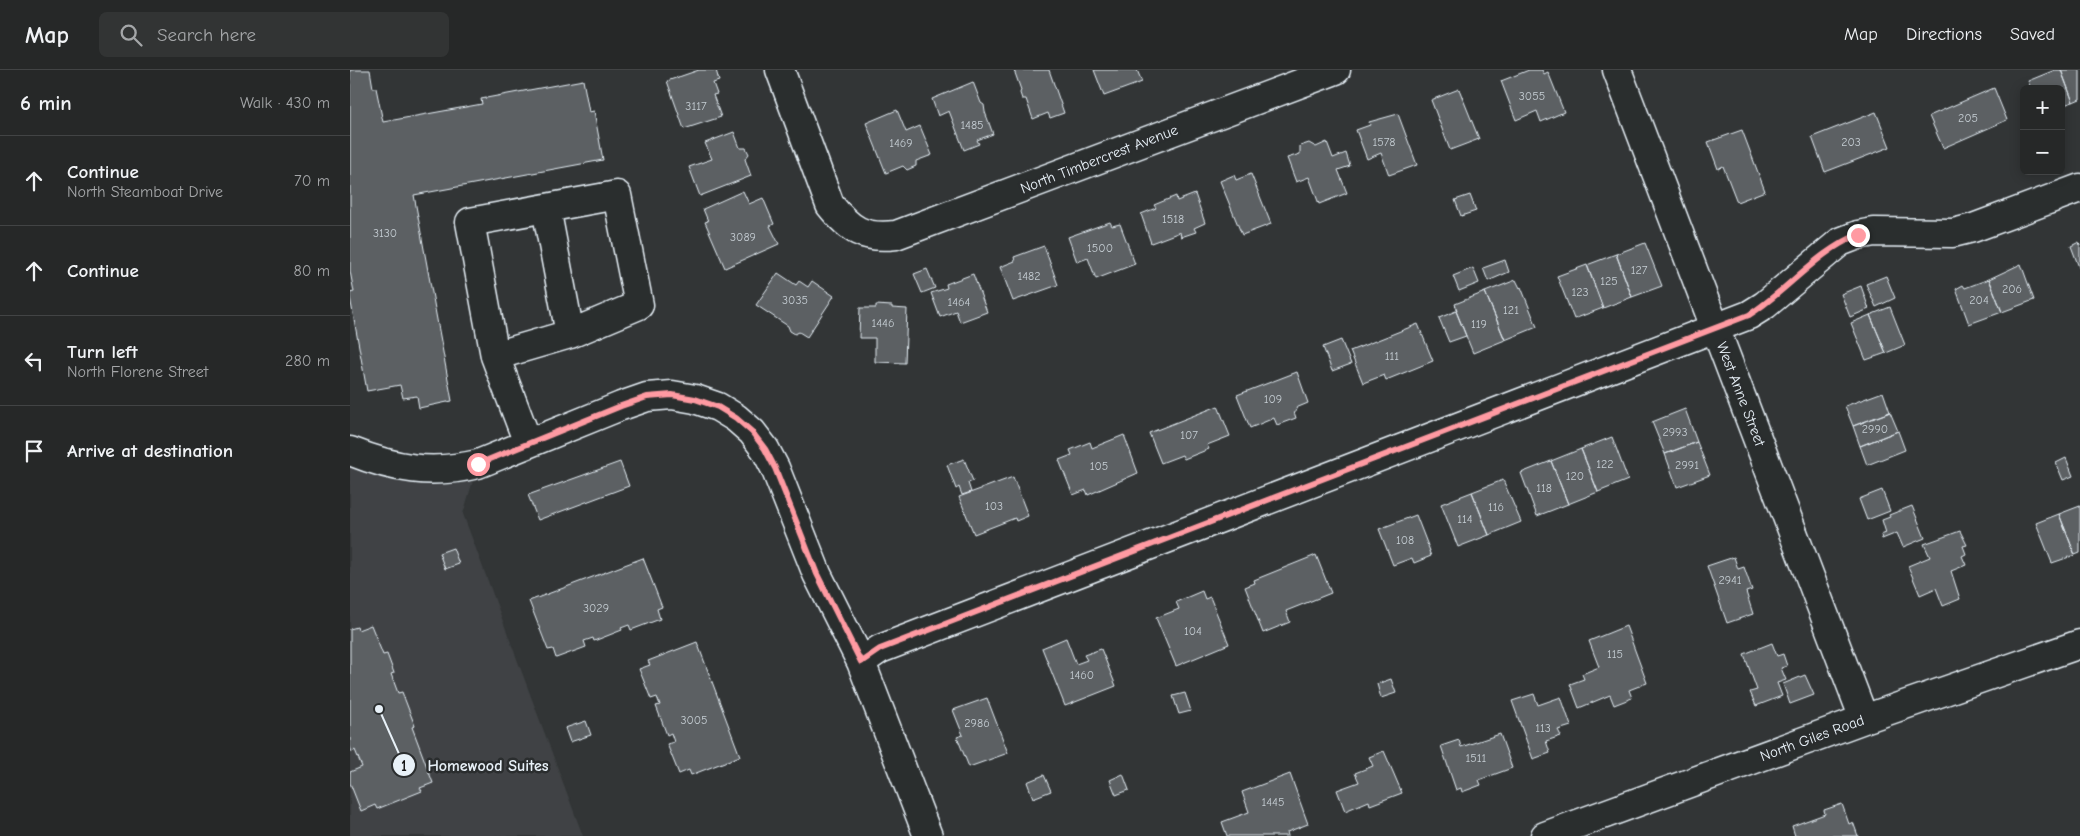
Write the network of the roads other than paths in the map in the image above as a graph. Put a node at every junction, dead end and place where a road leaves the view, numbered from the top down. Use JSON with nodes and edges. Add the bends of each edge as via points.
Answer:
{"nodes":[{"id":1,"x":780,"y":70,"type":"edge"},
{"id":2,"x":1336,"y":70,"type":"edge"},
{"id":3,"x":1617,"y":70,"type":"edge"},
{"id":4,"x":2080,"y":188,"type":"edge"},
{"id":5,"x":546,"y":208,"type":"junction"},
{"id":6,"x":1716,"y":328,"type":"junction"},
{"id":7,"x":570,"y":334,"type":"junction"},
{"id":8,"x":495,"y":356,"type":"junction"},
{"id":9,"x":528,"y":443,"type":"junction"},
{"id":10,"x":350,"y":451,"type":"edge"},
{"id":11,"x":2080,"y":644,"type":"edge"},
{"id":12,"x":861,"y":662,"type":"junction"},
{"id":13,"x":1864,"y":719,"type":"junction"},
{"id":14,"x":928,"y":836,"type":"edge"},
{"id":15,"x":1545,"y":836,"type":"edge"}],
"edges":[{"from":1,"to":2,"type":"street","name":"North Timbercrest Avenue","via":[[830,205],[844,222],[860,233],[879,237],[896,235]]},
{"from":3,"to":6,"type":"street","name":"West Anne Street"},
{"from":4,"to":6,"type":"street","via":[[1953,233],[1874,232],[1858,235],[1840,242],[1765,305]]},
{"from":5,"to":7,"type":"street"},
{"from":5,"to":7,"type":"street","via":[[617,195],[639,305]]},
{"from":5,"to":8,"type":"street","via":[[470,222]]},
{"from":6,"to":12,"type":"street","via":[[887,646]]},
{"from":6,"to":13,"type":"street","name":"West Anne Street"},
{"from":7,"to":8,"type":"street"},
{"from":8,"to":9,"type":"street"},
{"from":9,"to":10,"type":"street","via":[[478,464],[453,469],[405,468],[377,462]]},
{"from":9,"to":12,"type":"street","via":[[647,397],[672,395],[695,399],[736,418],[752,432],[775,468],[817,574]]},
{"from":11,"to":13,"type":"street","name":"North Giles Road"},
{"from":12,"to":14,"type":"street"},
{"from":13,"to":15,"type":"street","name":"North Giles Road"}]}
